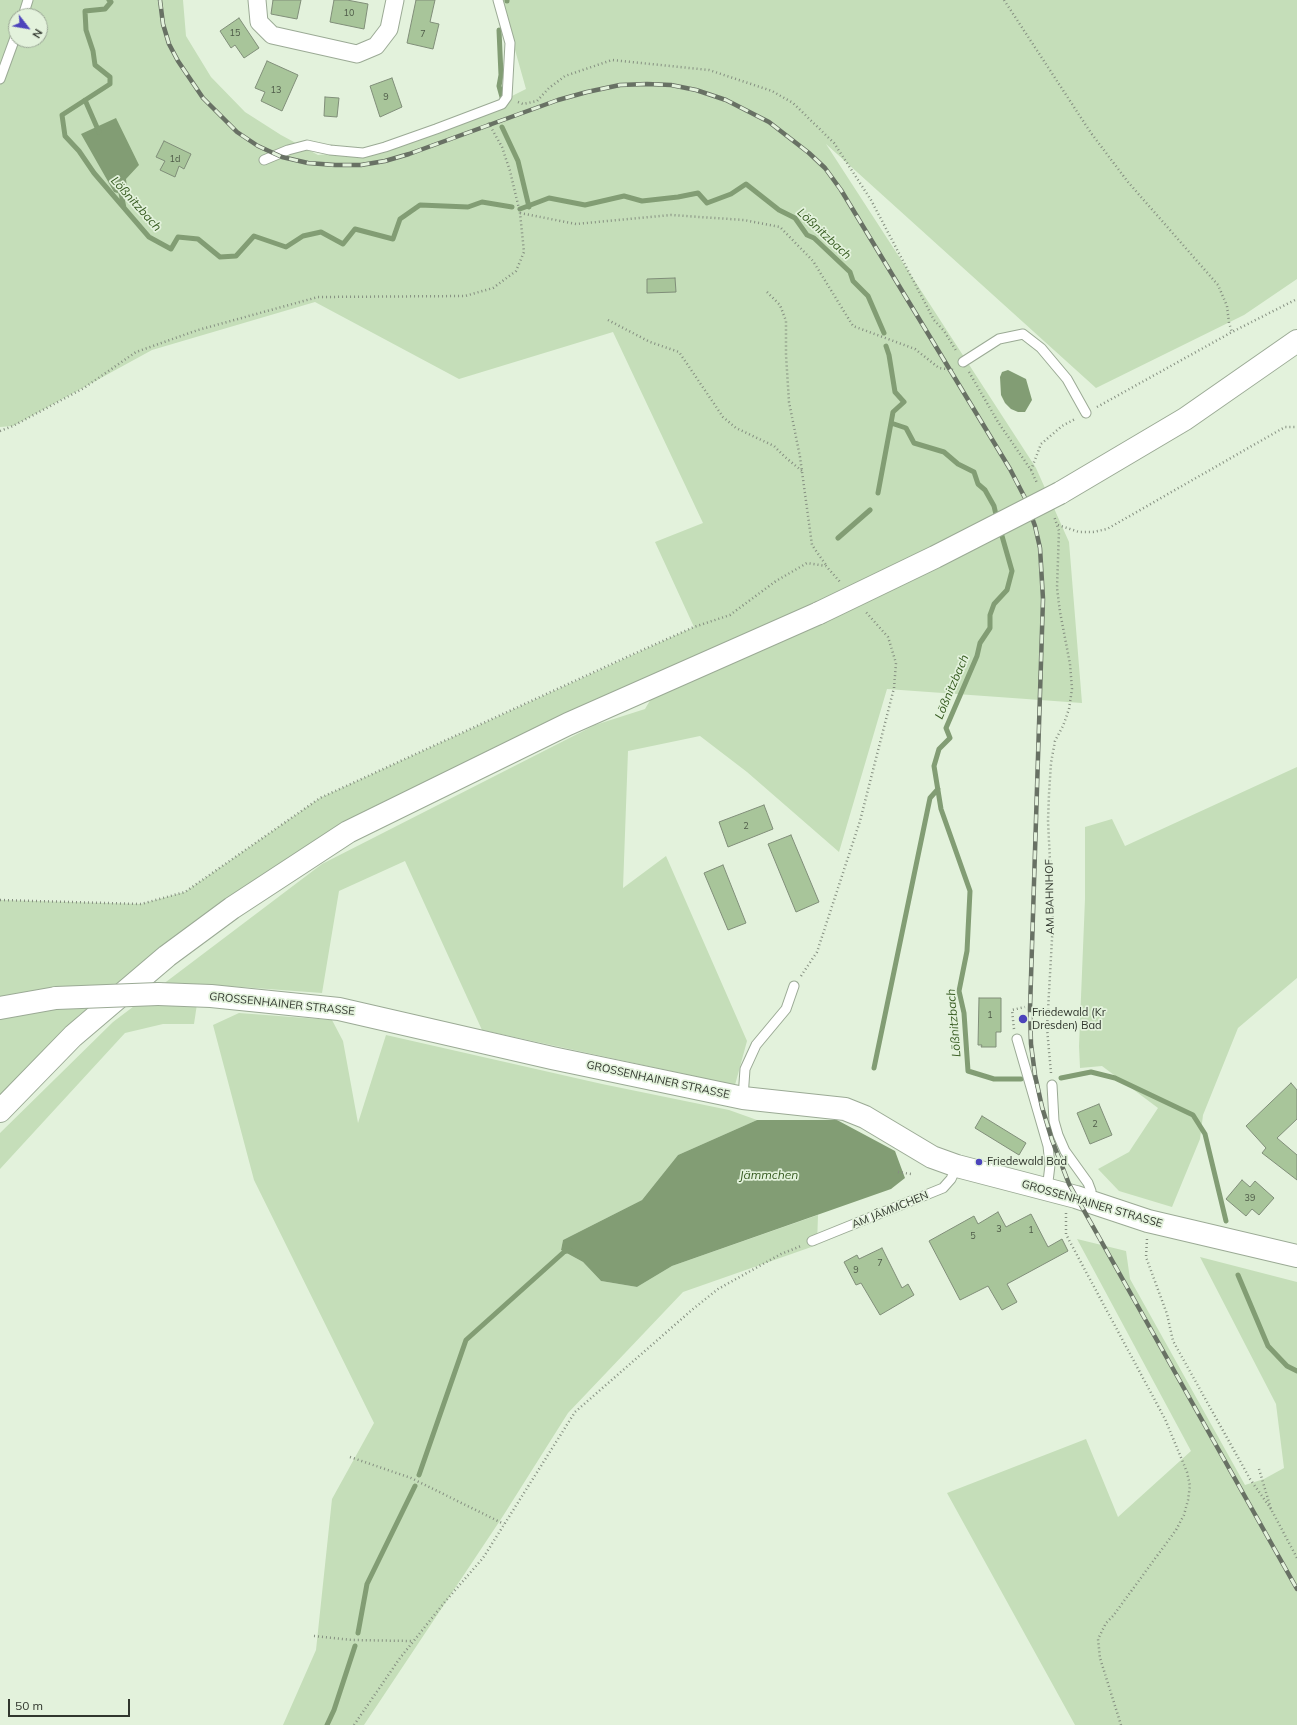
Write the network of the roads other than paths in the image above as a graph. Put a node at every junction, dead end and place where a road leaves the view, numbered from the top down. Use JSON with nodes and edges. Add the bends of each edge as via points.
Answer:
{"nodes":[{"id":1,"x":257,"y":0,"type":"edge"},
{"id":2,"x":395,"y":0,"type":"edge"},
{"id":3,"x":498,"y":0,"type":"edge"},
{"id":4,"x":11,"y":48,"type":"edge"},
{"id":5,"x":0,"y":79,"type":"edge"},
{"id":6,"x":264,"y":160,"type":"dead end"},
{"id":7,"x":1297,"y":341,"type":"edge"},
{"id":8,"x":963,"y":367,"type":"road end"},
{"id":9,"x":1086,"y":413,"type":"road end"},
{"id":10,"x":794,"y":986,"type":"road end"},
{"id":11,"x":0,"y":1008,"type":"edge"},
{"id":12,"x":1017,"y":1039,"type":"road end"},
{"id":13,"x":1052,"y":1085,"type":"road end"},
{"id":14,"x":743,"y":1098,"type":"junction"},
{"id":15,"x":0,"y":1110,"type":"edge"},
{"id":16,"x":957,"y":1166,"type":"junction"},
{"id":17,"x":1047,"y":1190,"type":"junction"},
{"id":18,"x":1090,"y":1202,"type":"junction"},
{"id":19,"x":812,"y":1241,"type":"road end"},
{"id":20,"x":1297,"y":1256,"type":"edge"}],
"edges":[{"from":1,"to":2,"type":"street","via":[[259,22],[272,35],[357,54],[376,46],[389,29]]},
{"from":3,"to":6,"type":"lane","via":[[510,43],[507,97],[502,104],[363,153],[307,145]]},
{"from":4,"to":5,"type":"lane"},
{"from":7,"to":15,"type":"main road","bridge":true,"via":[[1185,419],[1060,493],[819,613],[568,724],[348,832],[232,908],[167,956],[73,1036]]},
{"from":8,"to":9,"type":"lane","via":[[999,339],[1023,334],[1041,348],[1067,379]]},
{"from":10,"to":14,"type":"lane","via":[[786,1008],[756,1045],[745,1069]]},
{"from":11,"to":14,"type":"main road","name":"GROSSENHAINER STRASSE","bridge":true,"via":[[56,998],[158,994],[211,996],[339,1009],[552,1058]]},
{"from":12,"to":17,"type":"lane","via":[[1048,1146],[1050,1165]]},
{"from":13,"to":18,"type":"lane","via":[[1054,1121],[1058,1135],[1065,1150],[1088,1183],[1091,1191]]},
{"from":14,"to":16,"type":"main road","name":"GROSSENHAINER STRASSE","via":[[844,1109],[864,1117],[932,1156]]},
{"from":16,"to":17,"type":"main road","name":"GROSSENHAINER STRASSE"},
{"from":16,"to":19,"type":"lane","name":"AM JÄMMCHEN","via":[[943,1188]]},
{"from":17,"to":18,"type":"main road","name":"GROSSENHAINER STRASSE"},
{"from":18,"to":20,"type":"main road","name":"GROSSENHAINER STRASSE","via":[[1148,1221]]}]}
